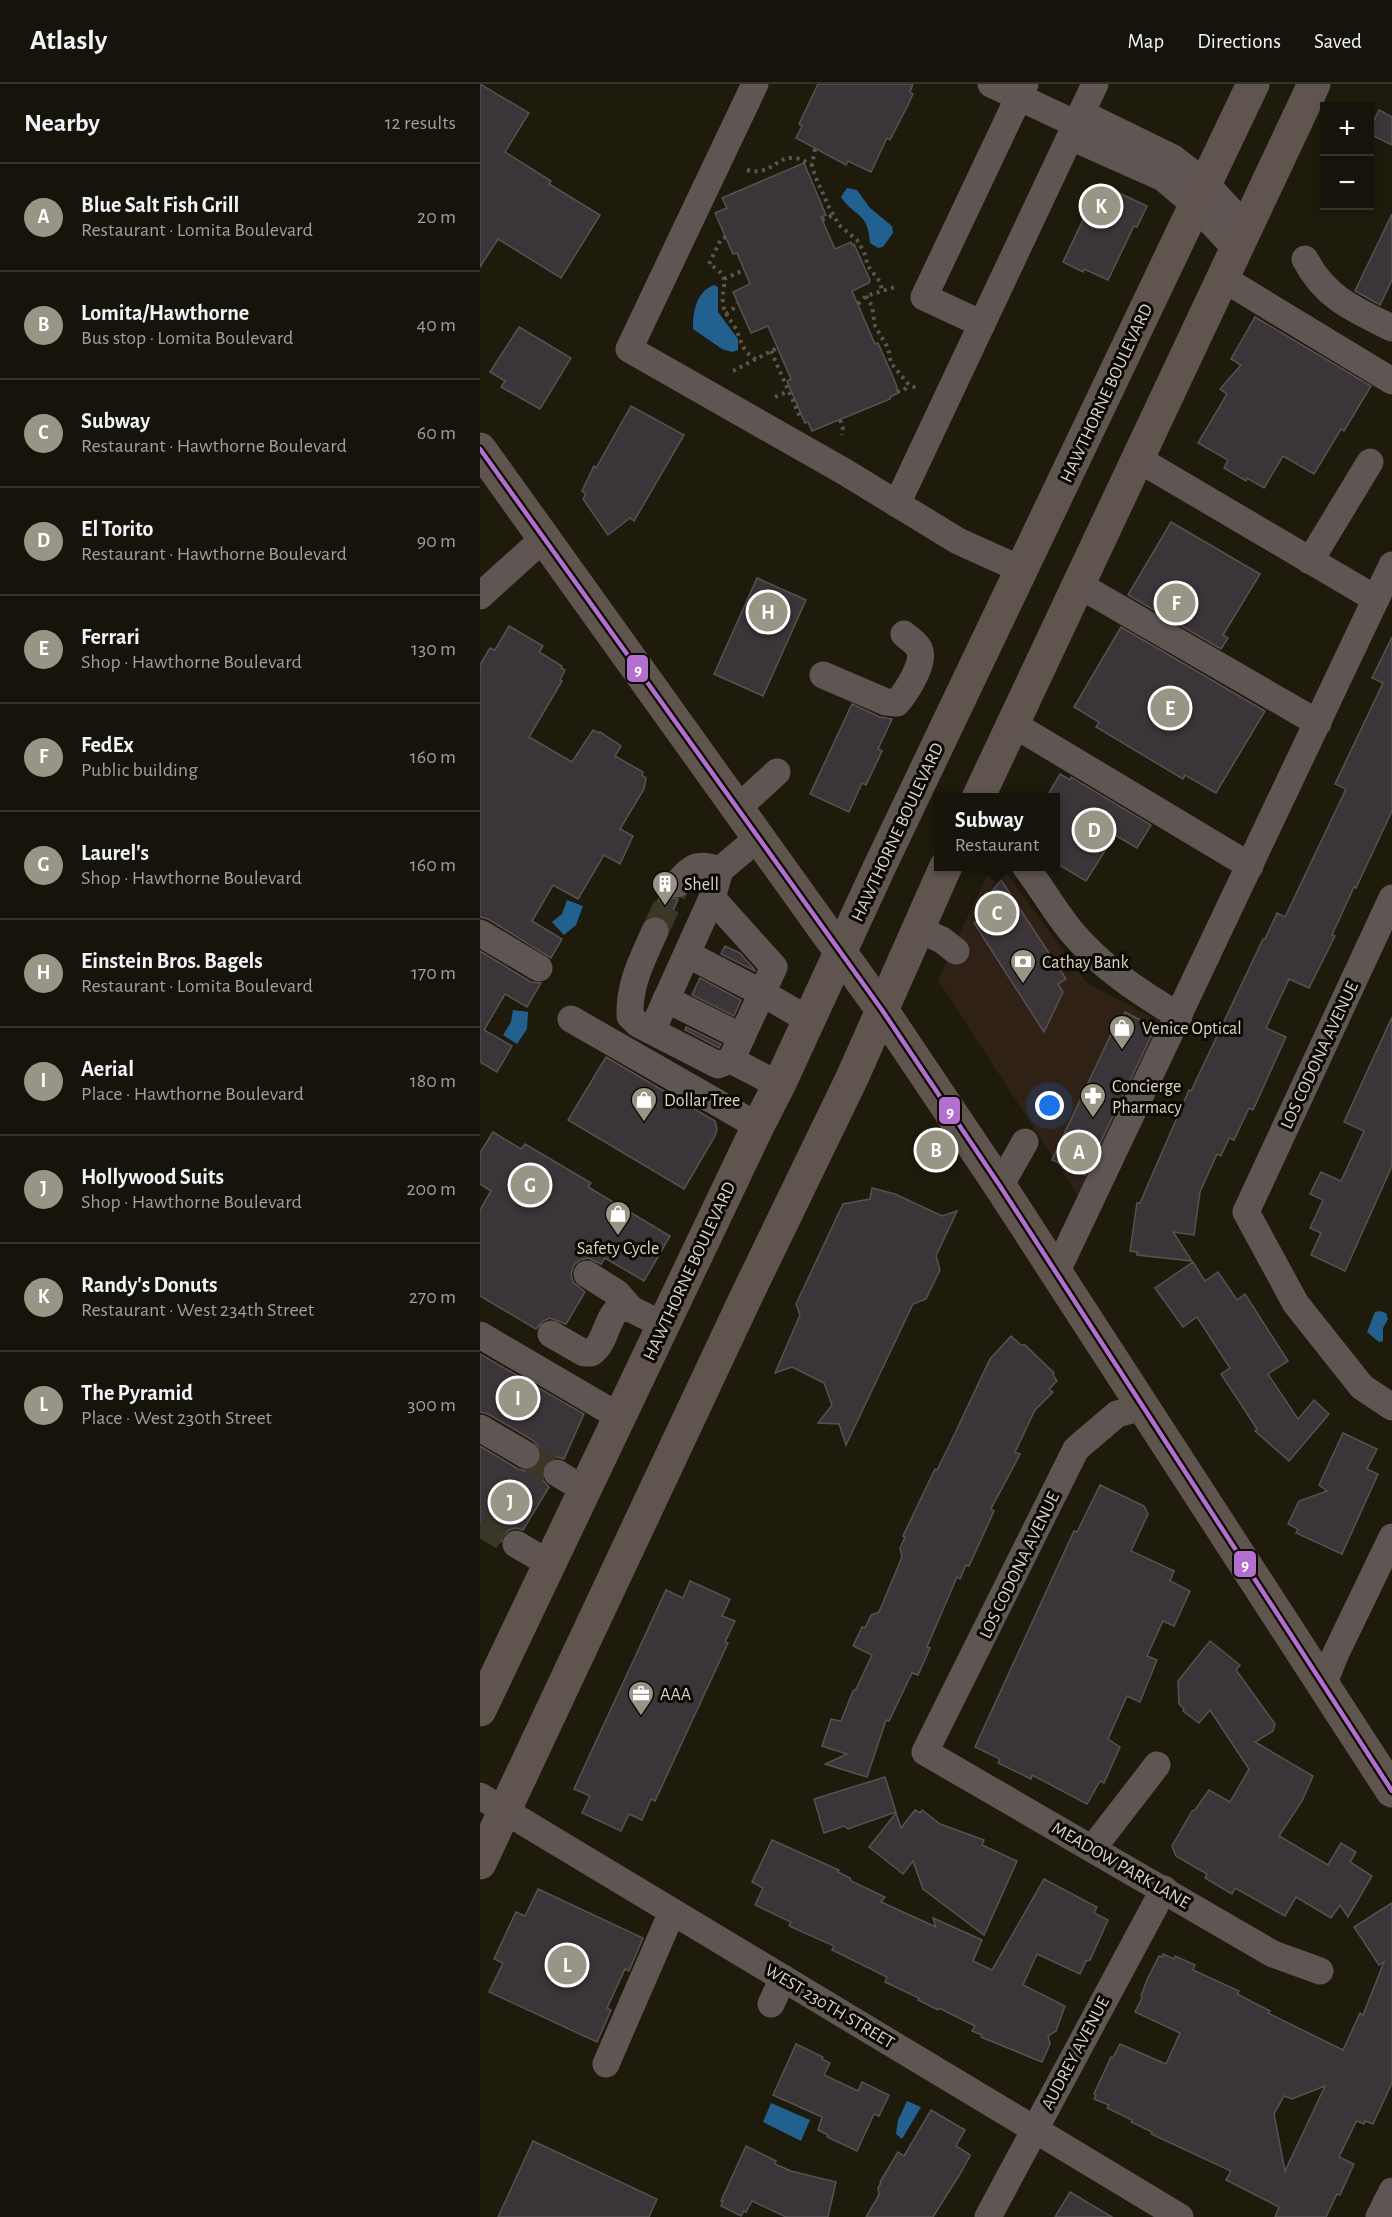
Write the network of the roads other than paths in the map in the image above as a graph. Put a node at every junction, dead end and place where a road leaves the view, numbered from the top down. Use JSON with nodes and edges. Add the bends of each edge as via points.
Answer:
{"nodes":[{"id":1,"x":755,"y":84,"type":"edge"},
{"id":2,"x":991,"y":84,"type":"edge"},
{"id":3,"x":1095,"y":84,"type":"edge"},
{"id":4,"x":1253,"y":84,"type":"edge"},
{"id":5,"x":1314,"y":84,"type":"edge"},
{"id":6,"x":1021,"y":91,"type":"edge"},
{"id":7,"x":1076,"y":124,"type":"junction"},
{"id":8,"x":1200,"y":194,"type":"junction"},
{"id":9,"x":1236,"y":252,"type":"junction"},
{"id":10,"x":1305,"y":259,"type":"dead end"},
{"id":11,"x":982,"y":324,"type":"junction"},
{"id":12,"x":1392,"y":328,"type":"edge"},
{"id":13,"x":1392,"y":381,"type":"edge"},
{"id":14,"x":480,"y":449,"type":"edge"},
{"id":15,"x":1138,"y":459,"type":"junction"},
{"id":16,"x":1370,"y":462,"type":"dead end"},
{"id":17,"x":897,"y":504,"type":"junction"},
{"id":18,"x":544,"y":538,"type":"junction"},
{"id":19,"x":1310,"y":561,"type":"junction"},
{"id":20,"x":1392,"y":565,"type":"edge"},
{"id":21,"x":1022,"y":570,"type":"junction"},
{"id":22,"x":1079,"y":585,"type":"junction"},
{"id":23,"x":480,"y":596,"type":"edge"},
{"id":24,"x":1376,"y":600,"type":"junction"},
{"id":25,"x":904,"y":634,"type":"dead end"},
{"id":26,"x":823,"y":675,"type":"dead end"},
{"id":27,"x":1318,"y":723,"type":"junction"},
{"id":28,"x":1013,"y":724,"type":"junction"},
{"id":29,"x":777,"y":772,"type":"dead end"},
{"id":30,"x":980,"y":793,"type":"edge"},
{"id":31,"x":738,"y":808,"type":"junction"},
{"id":32,"x":759,"y":837,"type":"junction"},
{"id":33,"x":1250,"y":866,"type":"junction"},
{"id":34,"x":720,"y":870,"type":"junction"},
{"id":35,"x":944,"y":871,"type":"edge"},
{"id":36,"x":1028,"y":871,"type":"edge"},
{"id":37,"x":676,"y":884,"type":"tunnel mouth"},
{"id":38,"x":712,"y":898,"type":"junction"},
{"id":39,"x":1392,"y":898,"type":"edge"},
{"id":40,"x":918,"y":929,"type":"junction"},
{"id":41,"x":655,"y":931,"type":"tunnel mouth"},
{"id":42,"x":480,"y":933,"type":"edge"},
{"id":43,"x":841,"y":950,"type":"junction"},
{"id":44,"x":956,"y":951,"type":"dead end"},
{"id":45,"x":687,"y":954,"type":"junction"},
{"id":46,"x":538,"y":968,"type":"dead end"},
{"id":47,"x":762,"y":993,"type":"junction"},
{"id":48,"x":666,"y":999,"type":"junction"},
{"id":49,"x":882,"y":1010,"type":"junction"},
{"id":50,"x":1179,"y":1016,"type":"junction"},
{"id":51,"x":571,"y":1019,"type":"dead end"},
{"id":52,"x":809,"y":1020,"type":"junction"},
{"id":53,"x":652,"y":1031,"type":"junction"},
{"id":54,"x":736,"y":1049,"type":"junction"},
{"id":55,"x":779,"y":1085,"type":"junction"},
{"id":56,"x":758,"y":1126,"type":"junction"},
{"id":57,"x":1025,"y":1142,"type":"dead end"},
{"id":58,"x":1000,"y":1186,"type":"junction"},
{"id":59,"x":1056,"y":1273,"type":"junction"},
{"id":60,"x":587,"y":1274,"type":"dead end"},
{"id":61,"x":632,"y":1309,"type":"junction"},
{"id":62,"x":663,"y":1325,"type":"junction"},
{"id":63,"x":551,"y":1334,"type":"dead end"},
{"id":64,"x":480,"y":1335,"type":"edge"},
{"id":65,"x":1143,"y":1407,"type":"junction"},
{"id":66,"x":1392,"y":1407,"type":"edge"},
{"id":67,"x":620,"y":1417,"type":"junction"},
{"id":68,"x":480,"y":1428,"type":"edge"},
{"id":69,"x":526,"y":1455,"type":"tunnel mouth"},
{"id":70,"x":557,"y":1473,"type":"tunnel mouth"},
{"id":71,"x":585,"y":1490,"type":"junction"},
{"id":72,"x":1392,"y":1537,"type":"edge"},
{"id":73,"x":516,"y":1544,"type":"tunnel mouth"},
{"id":74,"x":550,"y":1564,"type":"junction"},
{"id":75,"x":1323,"y":1685,"type":"junction"},
{"id":76,"x":480,"y":1710,"type":"edge"},
{"id":77,"x":925,"y":1752,"type":"joint"},
{"id":78,"x":1157,"y":1765,"type":"dead end"},
{"id":79,"x":1392,"y":1791,"type":"edge"},
{"id":80,"x":492,"y":1803,"type":"edge"},
{"id":81,"x":1093,"y":1848,"type":"junction"},
{"id":82,"x":480,"y":1863,"type":"edge"},
{"id":83,"x":1164,"y":1889,"type":"junction"},
{"id":84,"x":672,"y":1912,"type":"junction"},
{"id":85,"x":1320,"y":1971,"type":"dead end"},
{"id":86,"x":783,"y":1978,"type":"junction"},
{"id":87,"x":771,"y":2004,"type":"dead end"},
{"id":88,"x":606,"y":2064,"type":"dead end"},
{"id":89,"x":1035,"y":2128,"type":"junction"},
{"id":90,"x":1392,"y":2191,"type":"edge"},
{"id":91,"x":1172,"y":2215,"type":"edge"},
{"id":92,"x":988,"y":2217,"type":"edge"},
{"id":93,"x":1379,"y":2217,"type":"edge"}],
"edges":[{"from":1,"to":17,"type":"street","via":[[629,348]]},
{"from":2,"to":6,"type":"street"},
{"from":3,"to":7,"type":"street"},
{"from":4,"to":8,"type":"main road","name":"HAWTHORNE BOULEVARD"},
{"from":5,"to":9,"type":"main road"},
{"from":6,"to":7,"type":"street"},
{"from":6,"to":11,"type":"street","via":[[924,297]]},
{"from":7,"to":8,"type":"street","via":[[1093,119],[1173,158]]},
{"from":7,"to":11,"type":"street"},
{"from":8,"to":9,"type":"street"},
{"from":8,"to":21,"type":"main road","name":"HAWTHORNE BOULEVARD"},
{"from":9,"to":13,"type":"street"},
{"from":9,"to":15,"type":"main road"},
{"from":10,"to":12,"type":"street","via":[[1326,290]]},
{"from":11,"to":17,"type":"street"},
{"from":14,"to":18,"type":"main road"},
{"from":15,"to":19,"type":"street"},
{"from":15,"to":22,"type":"main road"},
{"from":16,"to":19,"type":"street"},
{"from":17,"to":21,"type":"street","via":[[958,541]]},
{"from":18,"to":23,"type":"street"},
{"from":18,"to":31,"type":"main road"},
{"from":19,"to":24,"type":"street"},
{"from":20,"to":24,"type":"street"},
{"from":21,"to":43,"type":"main road","name":"HAWTHORNE BOULEVARD"},
{"from":22,"to":27,"type":"street"},
{"from":22,"to":28,"type":"main road"},
{"from":24,"to":27,"type":"street"},
{"from":25,"to":26,"type":"street","via":[[920,648],[921,659],[907,691],[897,703]]},
{"from":27,"to":33,"type":"street"},
{"from":28,"to":30,"type":"main road"},
{"from":28,"to":33,"type":"street"},
{"from":29,"to":31,"type":"street"},
{"from":31,"to":32,"type":"main road"},
{"from":32,"to":34,"type":"street"},
{"from":32,"to":43,"type":"main road"},
{"from":33,"to":50,"type":"street"},
{"from":34,"to":37,"type":"street","via":[[694,867]]},
{"from":34,"to":38,"type":"street"},
{"from":35,"to":40,"type":"main road"},
{"from":36,"to":50,"type":"street","via":[[1051,906],[1095,957],[1134,989]]},
{"from":38,"to":45,"type":"street"},
{"from":38,"to":47,"type":"street","via":[[774,967]]},
{"from":39,"to":66,"type":"street","name":"LOS CODONA AVENUE","via":[[1246,1212],[1296,1304],[1362,1387]]},
{"from":40,"to":44,"type":"street"},
{"from":40,"to":49,"type":"main road"},
{"from":41,"to":53,"type":"street","via":[[635,976],[629,1003],[630,1016]]},
{"from":42,"to":46,"type":"street"},
{"from":43,"to":49,"type":"main road"},
{"from":43,"to":52,"type":"main road","name":"HAWTHORNE BOULEVARD"},
{"from":45,"to":47,"type":"street"},
{"from":45,"to":48,"type":"street"},
{"from":47,"to":52,"type":"street"},
{"from":47,"to":54,"type":"street"},
{"from":48,"to":53,"type":"street"},
{"from":48,"to":54,"type":"street"},
{"from":49,"to":58,"type":"main road"},
{"from":49,"to":80,"type":"main road","via":[[751,1287]]},
{"from":50,"to":59,"type":"street"},
{"from":51,"to":56,"type":"street"},
{"from":52,"to":55,"type":"main road","name":"HAWTHORNE BOULEVARD"},
{"from":53,"to":54,"type":"street","via":[[718,1065]]},
{"from":54,"to":55,"type":"street"},
{"from":55,"to":56,"type":"main road","name":"HAWTHORNE BOULEVARD"},
{"from":56,"to":62,"type":"main road","name":"HAWTHORNE BOULEVARD"},
{"from":57,"to":58,"type":"street"},
{"from":58,"to":59,"type":"main road"},
{"from":59,"to":65,"type":"main road"},
{"from":60,"to":61,"type":"street","via":[[617,1293]]},
{"from":61,"to":62,"type":"street"},
{"from":61,"to":63,"type":"street","via":[[621,1307],[615,1311],[591,1353]]},
{"from":62,"to":67,"type":"main road","name":"HAWTHORNE BOULEVARD"},
{"from":64,"to":67,"type":"street"},
{"from":65,"to":75,"type":"main road"},
{"from":65,"to":77,"type":"street","name":"LOS CODONA AVENUE","via":[[1117,1414],[1076,1449]]},
{"from":67,"to":71,"type":"main road","name":"HAWTHORNE BOULEVARD"},
{"from":68,"to":69,"type":"street"},
{"from":70,"to":71,"type":"street"},
{"from":71,"to":74,"type":"main road","name":"HAWTHORNE BOULEVARD"},
{"from":72,"to":75,"type":"street"},
{"from":73,"to":74,"type":"street"},
{"from":74,"to":76,"type":"main road","name":"HAWTHORNE BOULEVARD"},
{"from":75,"to":79,"type":"main road"},
{"from":77,"to":81,"type":"street","name":"MEADOW PARK LANE"},
{"from":78,"to":81,"type":"street"},
{"from":80,"to":82,"type":"main road"},
{"from":80,"to":84,"type":"street","name":"WEST 230TH STREET"},
{"from":81,"to":83,"type":"street","name":"MEADOW PARK LANE"},
{"from":83,"to":85,"type":"street","name":"MEADOW PARK LANE","via":[[1274,1954]]},
{"from":83,"to":89,"type":"street","name":"AUDREY AVENUE"},
{"from":84,"to":86,"type":"street","name":"WEST 230TH STREET"},
{"from":84,"to":88,"type":"street"},
{"from":86,"to":87,"type":"street"},
{"from":86,"to":89,"type":"street","name":"WEST 230TH STREET"},
{"from":89,"to":91,"type":"street","name":"WEST 230TH STREET"},
{"from":89,"to":92,"type":"street","name":"AUDREY AVENUE"},
{"from":90,"to":93,"type":"street"}]}
